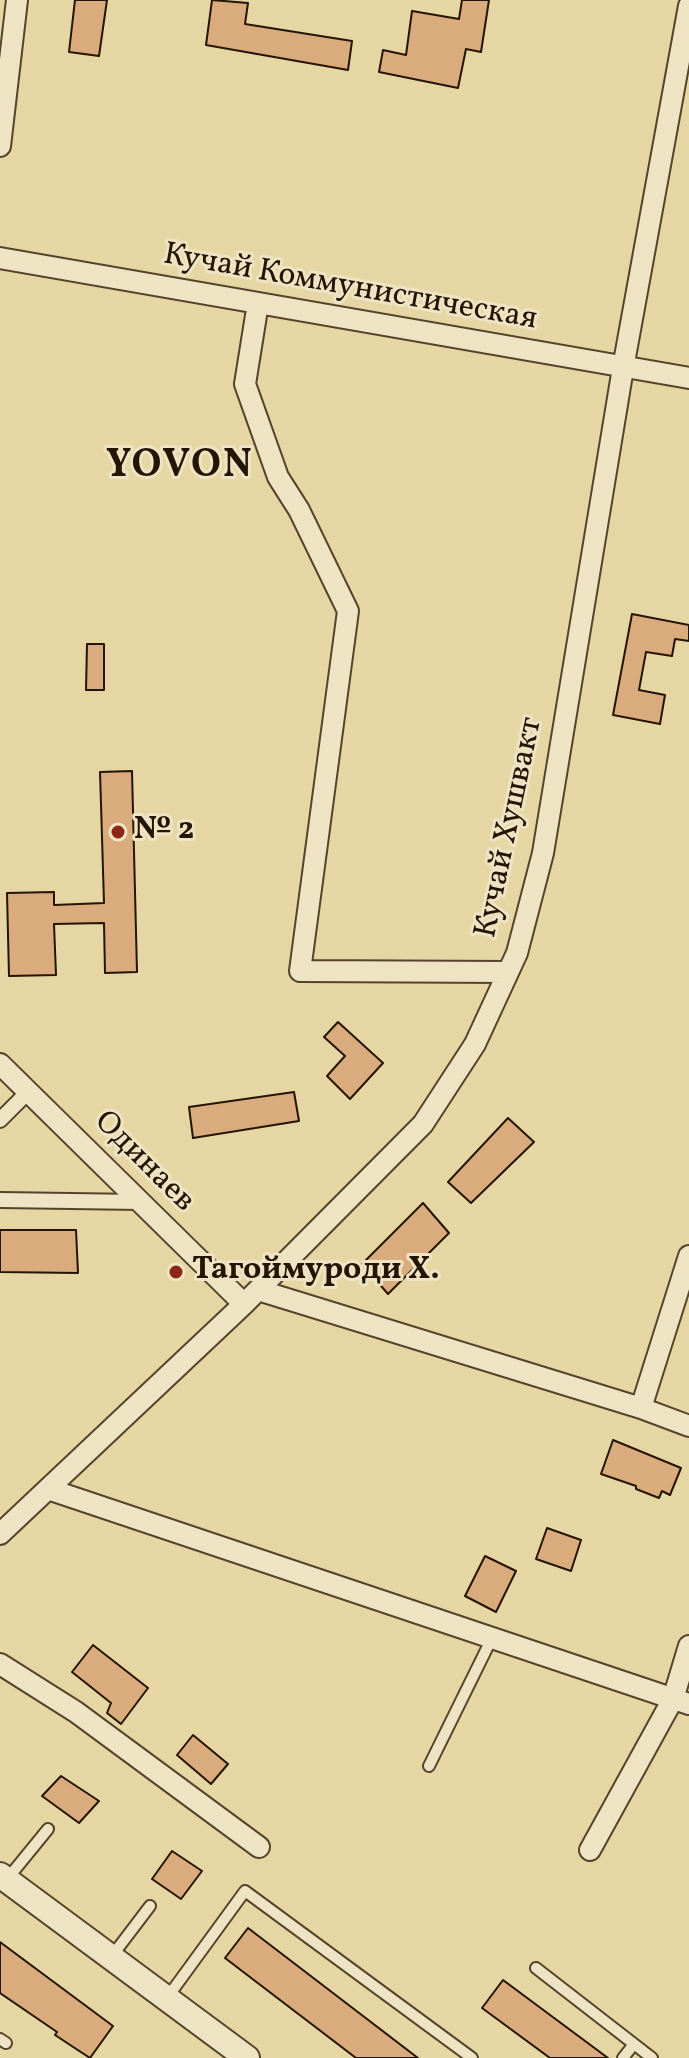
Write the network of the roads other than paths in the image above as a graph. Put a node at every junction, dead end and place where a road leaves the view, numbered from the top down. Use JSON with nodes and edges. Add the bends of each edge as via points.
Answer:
{"nodes":[{"id":1,"x":17,"y":0,"type":"edge"},
{"id":2,"x":689,"y":6,"type":"edge"},
{"id":3,"x":0,"y":146,"type":"edge"},
{"id":4,"x":0,"y":258,"type":"edge"},
{"id":5,"x":258,"y":303,"type":"junction"},
{"id":6,"x":623,"y":368,"type":"junction"},
{"id":7,"x":689,"y":378,"type":"edge"},
{"id":8,"x":508,"y":972,"type":"junction"},
{"id":9,"x":0,"y":1064,"type":"edge"},
{"id":10,"x":28,"y":1092,"type":"junction"},
{"id":11,"x":0,"y":1120,"type":"edge"},
{"id":12,"x":0,"y":1200,"type":"edge"},
{"id":13,"x":141,"y":1202,"type":"junction"},
{"id":14,"x":689,"y":1256,"type":"edge"},
{"id":15,"x":251,"y":1297,"type":"junction"},
{"id":16,"x":641,"y":1408,"type":"junction"},
{"id":17,"x":689,"y":1426,"type":"edge"},
{"id":18,"x":48,"y":1489,"type":"junction"},
{"id":19,"x":0,"y":1534,"type":"edge"},
{"id":20,"x":492,"y":1638,"type":"junction"},
{"id":21,"x":689,"y":1646,"type":"edge"},
{"id":22,"x":0,"y":1664,"type":"edge"},
{"id":23,"x":681,"y":1702,"type":"edge"},
{"id":24,"x":429,"y":1766,"type":"dead end"},
{"id":25,"x":48,"y":1829,"type":"dead end"},
{"id":26,"x":259,"y":1847,"type":"dead end"},
{"id":27,"x":590,"y":1850,"type":"dead end"},
{"id":28,"x":3,"y":1878,"type":"edge"},
{"id":29,"x":150,"y":1906,"type":"dead end"},
{"id":30,"x":111,"y":1958,"type":"junction"},
{"id":31,"x":536,"y":1968,"type":"dead end"},
{"id":32,"x":167,"y":1998,"type":"junction"},
{"id":33,"x":634,"y":2044,"type":"junction"},
{"id":34,"x":247,"y":2058,"type":"edge"},
{"id":35,"x":472,"y":2058,"type":"edge"},
{"id":36,"x":623,"y":2058,"type":"edge"},
{"id":37,"x":652,"y":2058,"type":"edge"}],
"edges":[{"from":1,"to":3,"type":"street"},
{"from":2,"to":6,"type":"street","name":"Кучай Хушвакт"},
{"from":4,"to":5,"type":"street","name":"Кучай Коммунистическая"},
{"from":5,"to":6,"type":"street","name":"Кучай Коммунистическая"},
{"from":5,"to":8,"type":"street","via":[[245,384],[278,477],[348,611],[300,971]]},
{"from":6,"to":7,"type":"street","name":"Кучай Коммунистическая"},
{"from":6,"to":8,"type":"street","name":"Кучай Хушвакт","via":[[543,853]]},
{"from":8,"to":15,"type":"street","name":"Кучай Хушвакт","via":[[475,1044],[423,1124]]},
{"from":9,"to":10,"type":"street","name":"Одинаев"},
{"from":10,"to":11,"type":"street"},
{"from":10,"to":13,"type":"street","name":"Одинаев"},
{"from":12,"to":13,"type":"street"},
{"from":13,"to":15,"type":"street","name":"Одинаев"},
{"from":14,"to":16,"type":"street"},
{"from":15,"to":16,"type":"street"},
{"from":15,"to":18,"type":"street","name":"Кучай Хушвакт"},
{"from":16,"to":17,"type":"street"},
{"from":18,"to":19,"type":"street","name":"Кучай Хушвакт"},
{"from":18,"to":20,"type":"street"},
{"from":20,"to":23,"type":"street"},
{"from":20,"to":24,"type":"lane"},
{"from":21,"to":23,"type":"street"},
{"from":22,"to":26,"type":"street","via":[[76,1712]]},
{"from":23,"to":27,"type":"street"},
{"from":25,"to":28,"type":"lane"},
{"from":28,"to":30,"type":"street"},
{"from":29,"to":30,"type":"lane"},
{"from":30,"to":32,"type":"street"},
{"from":31,"to":33,"type":"lane"},
{"from":32,"to":34,"type":"street"},
{"from":32,"to":35,"type":"lane","via":[[245,1891]]},
{"from":33,"to":36,"type":"lane"},
{"from":33,"to":37,"type":"lane"}]}
